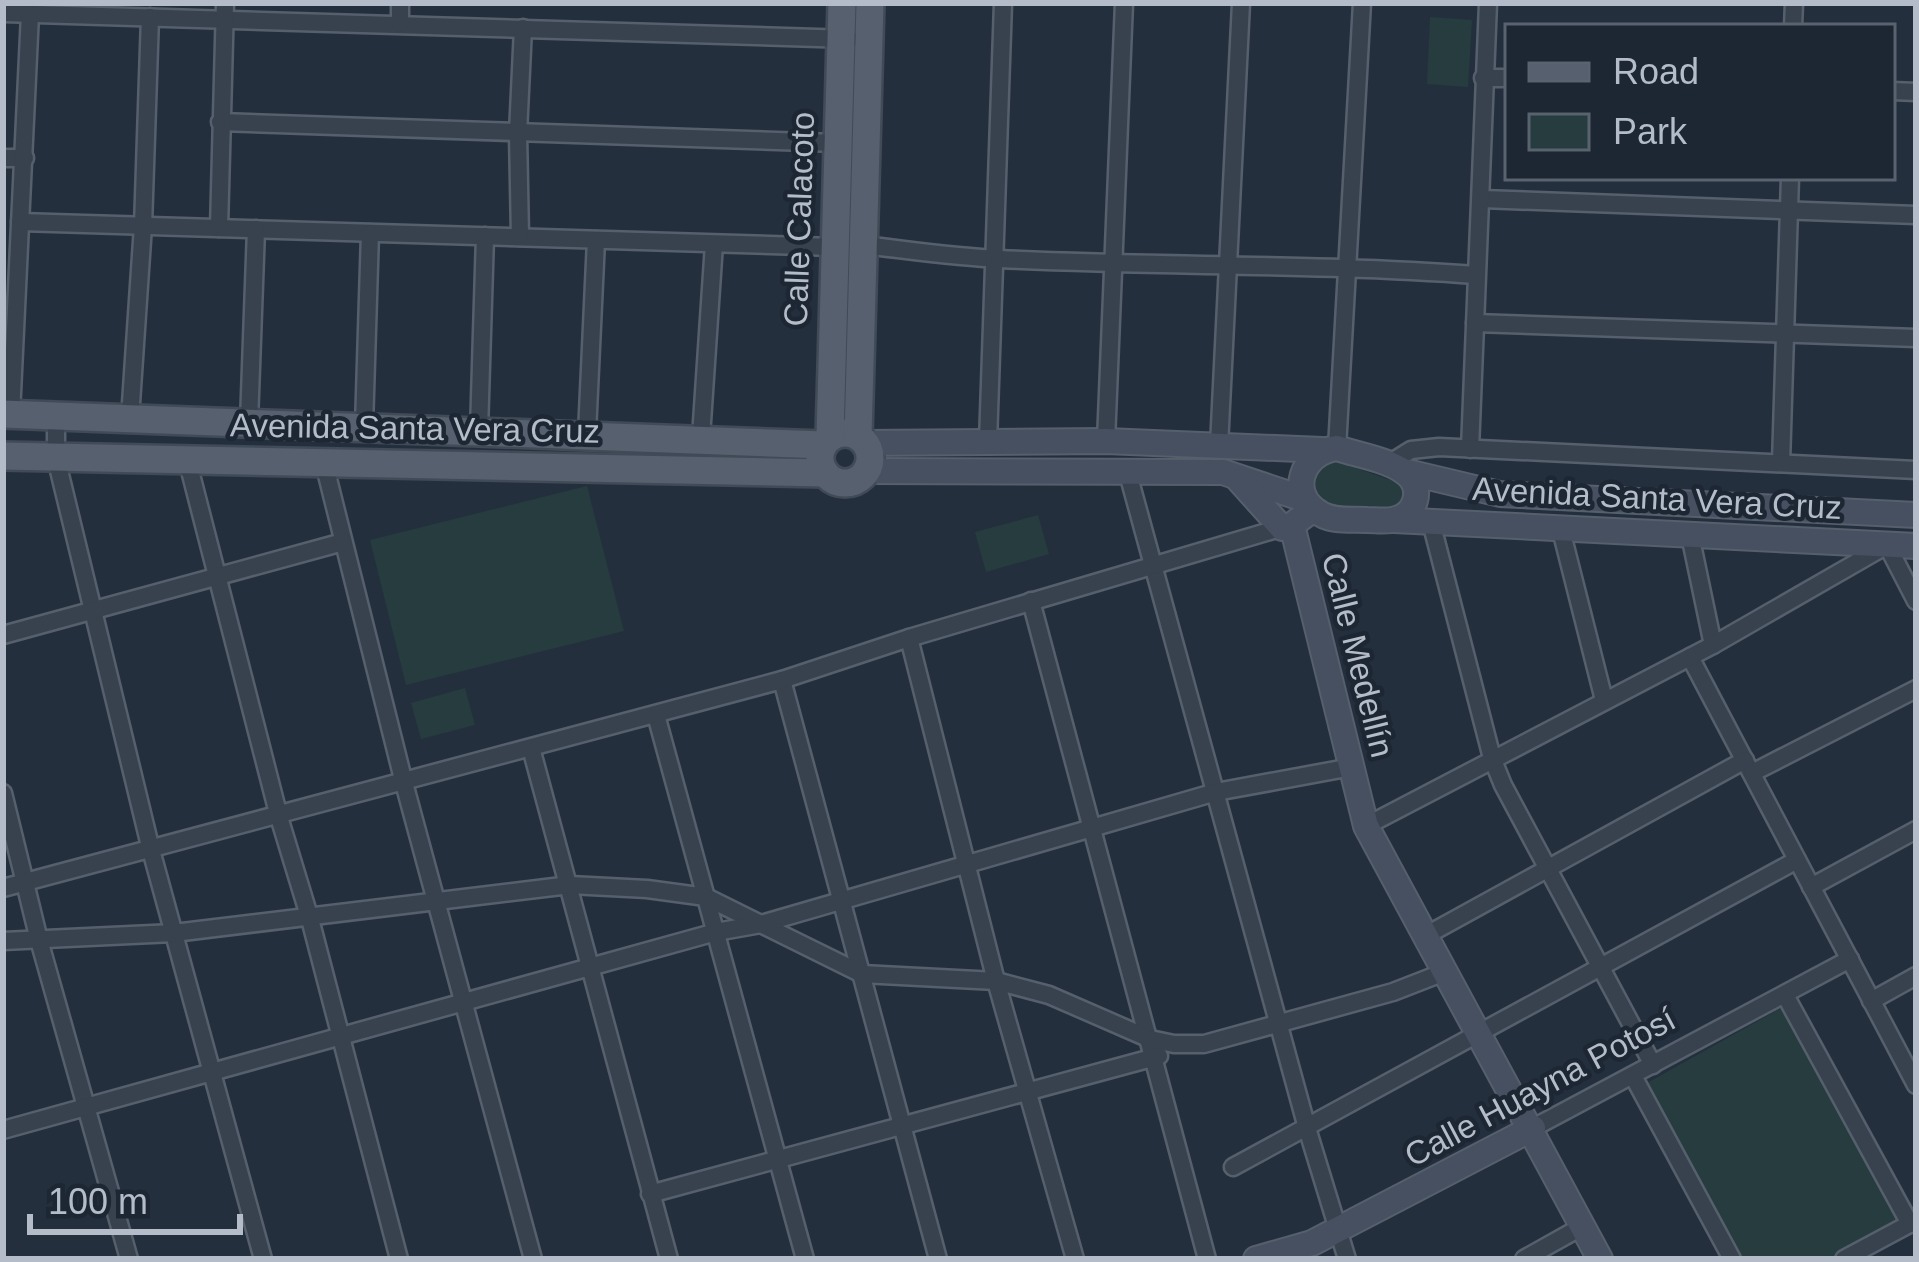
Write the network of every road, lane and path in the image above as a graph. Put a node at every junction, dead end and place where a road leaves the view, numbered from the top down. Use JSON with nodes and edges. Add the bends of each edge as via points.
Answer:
{"nodes":[{"id":1,"x":400,"y":3,"type":"edge"},
{"id":2,"x":842,"y":3,"type":"edge"},
{"id":3,"x":870,"y":3,"type":"edge"},
{"id":4,"x":1003,"y":3,"type":"edge"},
{"id":5,"x":1124,"y":3,"type":"edge"},
{"id":6,"x":1241,"y":3,"type":"edge"},
{"id":7,"x":1362,"y":3,"type":"edge"},
{"id":8,"x":1488,"y":3,"type":"edge"},
{"id":9,"x":225,"y":12,"type":"edge"},
{"id":10,"x":3,"y":13,"type":"edge"},
{"id":11,"x":30,"y":14,"type":"junction"},
{"id":12,"x":150,"y":17,"type":"junction"},
{"id":13,"x":400,"y":24,"type":"junction"},
{"id":14,"x":523,"y":28,"type":"junction"},
{"id":15,"x":855,"y":39,"type":"junction"},
{"id":16,"x":1483,"y":77,"type":"junction"},
{"id":17,"x":1505,"y":78,"type":"edge"},
{"id":18,"x":220,"y":122,"type":"junction"},
{"id":19,"x":518,"y":133,"type":"junction"},
{"id":20,"x":837,"y":143,"type":"junction"},
{"id":21,"x":3,"y":158,"type":"edge"},
{"id":22,"x":25,"y":158,"type":"junction"},
{"id":23,"x":1790,"y":180,"type":"edge"},
{"id":24,"x":1482,"y":199,"type":"junction"},
{"id":25,"x":1790,"y":210,"type":"junction"},
{"id":26,"x":1916,"y":215,"type":"edge"},
{"id":27,"x":20,"y":222,"type":"junction"},
{"id":28,"x":142,"y":226,"type":"junction"},
{"id":29,"x":219,"y":228,"type":"junction"},
{"id":30,"x":256,"y":229,"type":"junction"},
{"id":31,"x":370,"y":233,"type":"junction"},
{"id":32,"x":485,"y":236,"type":"junction"},
{"id":33,"x":520,"y":237,"type":"junction"},
{"id":34,"x":596,"y":240,"type":"junction"},
{"id":35,"x":714,"y":244,"type":"junction"},
{"id":36,"x":863,"y":245,"type":"junction"},
{"id":37,"x":834,"y":248,"type":"junction"},
{"id":38,"x":994,"y":259,"type":"junction"},
{"id":39,"x":1114,"y":263,"type":"junction"},
{"id":40,"x":1347,"y":266,"type":"junction"},
{"id":41,"x":1230,"y":267,"type":"junction"},
{"id":42,"x":1476,"y":275,"type":"junction"},
{"id":43,"x":1475,"y":323,"type":"junction"},
{"id":44,"x":1786,"y":334,"type":"junction"},
{"id":45,"x":1916,"y":338,"type":"edge"},
{"id":46,"x":7,"y":414,"type":"edge"},
{"id":47,"x":56,"y":416,"type":"junction"},
{"id":48,"x":130,"y":418,"type":"junction"},
{"id":49,"x":249,"y":422,"type":"junction"},
{"id":50,"x":364,"y":426,"type":"junction"},
{"id":51,"x":479,"y":430,"type":"junction"},
{"id":52,"x":586,"y":433,"type":"junction"},
{"id":53,"x":701,"y":437,"type":"junction"},
{"id":54,"x":1106,"y":441,"type":"junction"},
{"id":55,"x":988,"y":442,"type":"junction"},
{"id":56,"x":1220,"y":446,"type":"junction"},
{"id":57,"x":1470,"y":448,"type":"junction"},
{"id":58,"x":1330,"y":449,"type":"junction"},
{"id":59,"x":845,"y":451,"type":"junction"},
{"id":60,"x":3,"y":456,"type":"edge"},
{"id":61,"x":56,"y":458,"type":"junction"},
{"id":62,"x":187,"y":459,"type":"junction"},
{"id":63,"x":324,"y":463,"type":"junction"},
{"id":64,"x":1781,"y":464,"type":"junction"},
{"id":65,"x":1395,"y":468,"type":"junction"},
{"id":66,"x":1127,"y":470,"type":"junction"},
{"id":67,"x":1916,"y":470,"type":"edge"},
{"id":68,"x":1235,"y":476,"type":"junction"},
{"id":69,"x":1309,"y":504,"type":"junction"},
{"id":70,"x":1916,"y":515,"type":"edge"},
{"id":71,"x":1394,"y":520,"type":"junction"},
{"id":72,"x":1431,"y":522,"type":"junction"},
{"id":73,"x":1287,"y":526,"type":"junction"},
{"id":74,"x":1561,"y":530,"type":"junction"},
{"id":75,"x":1690,"y":536,"type":"junction"},
{"id":76,"x":343,"y":542,"type":"junction"},
{"id":77,"x":1887,"y":545,"type":"junction"},
{"id":78,"x":1916,"y":546,"type":"edge"},
{"id":79,"x":1156,"y":564,"type":"junction"},
{"id":80,"x":218,"y":574,"type":"junction"},
{"id":81,"x":1031,"y":601,"type":"junction"},
{"id":82,"x":1916,"y":601,"type":"edge"},
{"id":83,"x":93,"y":610,"type":"junction"},
{"id":84,"x":3,"y":635,"type":"edge"},
{"id":85,"x":909,"y":638,"type":"junction"},
{"id":86,"x":1713,"y":645,"type":"junction"},
{"id":87,"x":1690,"y":657,"type":"junction"},
{"id":88,"x":782,"y":680,"type":"junction"},
{"id":89,"x":1916,"y":689,"type":"edge"},
{"id":90,"x":1604,"y":700,"type":"junction"},
{"id":91,"x":656,"y":715,"type":"junction"},
{"id":92,"x":532,"y":748,"type":"junction"},
{"id":93,"x":1492,"y":758,"type":"junction"},
{"id":94,"x":1352,"y":767,"type":"junction"},
{"id":95,"x":1748,"y":767,"type":"junction"},
{"id":96,"x":404,"y":783,"type":"junction"},
{"id":97,"x":1216,"y":792,"type":"junction"},
{"id":98,"x":3,"y":793,"type":"edge"},
{"id":99,"x":279,"y":817,"type":"junction"},
{"id":100,"x":1366,"y":826,"type":"junction"},
{"id":101,"x":1090,"y":829,"type":"junction"},
{"id":102,"x":1916,"y":830,"type":"edge"},
{"id":103,"x":151,"y":850,"type":"junction"},
{"id":104,"x":1797,"y":860,"type":"junction"},
{"id":105,"x":966,"y":865,"type":"junction"},
{"id":106,"x":1547,"y":867,"type":"junction"},
{"id":107,"x":25,"y":882,"type":"junction"},
{"id":108,"x":571,"y":885,"type":"junction"},
{"id":109,"x":1811,"y":886,"type":"junction"},
{"id":110,"x":3,"y":888,"type":"edge"},
{"id":111,"x":706,"y":897,"type":"junction"},
{"id":112,"x":841,"y":898,"type":"junction"},
{"id":113,"x":438,"y":904,"type":"junction"},
{"id":114,"x":310,"y":919,"type":"junction"},
{"id":115,"x":761,"y":924,"type":"junction"},
{"id":116,"x":716,"y":932,"type":"junction"},
{"id":117,"x":174,"y":933,"type":"junction"},
{"id":118,"x":1425,"y":936,"type":"junction"},
{"id":119,"x":39,"y":940,"type":"junction"},
{"id":120,"x":3,"y":941,"type":"edge"},
{"id":121,"x":1850,"y":959,"type":"junction"},
{"id":122,"x":1602,"y":964,"type":"junction"},
{"id":123,"x":591,"y":968,"type":"junction"},
{"id":124,"x":1447,"y":970,"type":"junction"},
{"id":125,"x":862,"y":974,"type":"junction"},
{"id":126,"x":1916,"y":976,"type":"edge"},
{"id":127,"x":995,"y":981,"type":"junction"},
{"id":128,"x":1785,"y":995,"type":"junction"},
{"id":129,"x":465,"y":1000,"type":"junction"},
{"id":130,"x":1871,"y":1000,"type":"junction"},
{"id":131,"x":1279,"y":1022,"type":"junction"},
{"id":132,"x":1480,"y":1030,"type":"junction"},
{"id":133,"x":340,"y":1037,"type":"junction"},
{"id":134,"x":1150,"y":1039,"type":"junction"},
{"id":135,"x":1174,"y":1044,"type":"junction"},
{"id":136,"x":1909,"y":1054,"type":"edge"},
{"id":137,"x":1154,"y":1060,"type":"junction"},
{"id":138,"x":1653,"y":1065,"type":"junction"},
{"id":139,"x":213,"y":1072,"type":"junction"},
{"id":140,"x":1634,"y":1076,"type":"junction"},
{"id":141,"x":1916,"y":1085,"type":"edge"},
{"id":142,"x":1028,"y":1088,"type":"junction"},
{"id":143,"x":87,"y":1105,"type":"junction"},
{"id":144,"x":902,"y":1124,"type":"junction"},
{"id":145,"x":1307,"y":1128,"type":"junction"},
{"id":146,"x":1533,"y":1128,"type":"junction"},
{"id":147,"x":3,"y":1130,"type":"edge"},
{"id":148,"x":778,"y":1157,"type":"junction"},
{"id":149,"x":1233,"y":1167,"type":"dead end"},
{"id":150,"x":650,"y":1194,"type":"junction"},
{"id":151,"x":1913,"y":1222,"type":"edge"},
{"id":152,"x":1583,"y":1226,"type":"junction"},
{"id":153,"x":1340,"y":1229,"type":"junction"},
{"id":154,"x":129,"y":1259,"type":"edge"},
{"id":155,"x":263,"y":1259,"type":"edge"},
{"id":156,"x":399,"y":1259,"type":"edge"},
{"id":157,"x":533,"y":1259,"type":"edge"},
{"id":158,"x":669,"y":1259,"type":"edge"},
{"id":159,"x":805,"y":1259,"type":"edge"},
{"id":160,"x":938,"y":1259,"type":"edge"},
{"id":161,"x":1075,"y":1259,"type":"edge"},
{"id":162,"x":1207,"y":1259,"type":"edge"},
{"id":163,"x":1256,"y":1259,"type":"edge"},
{"id":164,"x":1347,"y":1259,"type":"edge"},
{"id":165,"x":1524,"y":1259,"type":"edge"},
{"id":166,"x":1600,"y":1259,"type":"edge"},
{"id":167,"x":1732,"y":1259,"type":"edge"},
{"id":168,"x":1844,"y":1259,"type":"edge"}],
"edges":[{"from":1,"to":13,"type":"street"},
{"from":2,"to":15,"type":"main road","name":"Calle Calacoto"},
{"from":3,"to":15,"type":"main road","name":"Calle Calacoto"},
{"from":4,"to":38,"type":"street"},
{"from":5,"to":39,"type":"street"},
{"from":6,"to":41,"type":"street"},
{"from":7,"to":40,"type":"street"},
{"from":8,"to":16,"type":"street"},
{"from":9,"to":12,"type":"street"},
{"from":9,"to":13,"type":"street"},
{"from":9,"to":18,"type":"street"},
{"from":10,"to":11,"type":"street"},
{"from":11,"to":12,"type":"street"},
{"from":11,"to":22,"type":"street"},
{"from":12,"to":28,"type":"street"},
{"from":13,"to":14,"type":"street"},
{"from":14,"to":15,"type":"street"},
{"from":14,"to":19,"type":"street"},
{"from":15,"to":20,"type":"main road","name":"Calle Calacoto"},
{"from":15,"to":36,"type":"main road","name":"Calle Calacoto"},
{"from":16,"to":17,"type":"street"},
{"from":16,"to":24,"type":"street"},
{"from":18,"to":19,"type":"street"},
{"from":18,"to":29,"type":"street"},
{"from":19,"to":20,"type":"street"},
{"from":19,"to":33,"type":"street"},
{"from":20,"to":37,"type":"main road","name":"Calle Calacoto"},
{"from":21,"to":22,"type":"street"},
{"from":22,"to":27,"type":"street"},
{"from":23,"to":25,"type":"street"},
{"from":24,"to":25,"type":"street"},
{"from":24,"to":42,"type":"street"},
{"from":25,"to":26,"type":"street"},
{"from":25,"to":44,"type":"street"},
{"from":27,"to":28,"type":"street"},
{"from":27,"to":46,"type":"street"},
{"from":28,"to":29,"type":"street"},
{"from":28,"to":48,"type":"street"},
{"from":29,"to":30,"type":"street"},
{"from":30,"to":31,"type":"street"},
{"from":30,"to":49,"type":"street"},
{"from":31,"to":32,"type":"street"},
{"from":31,"to":50,"type":"street"},
{"from":32,"to":33,"type":"street"},
{"from":32,"to":51,"type":"street"},
{"from":33,"to":34,"type":"street"},
{"from":34,"to":35,"type":"street"},
{"from":34,"to":52,"type":"street"},
{"from":35,"to":37,"type":"street"},
{"from":35,"to":53,"type":"street"},
{"from":36,"to":38,"type":"street"},
{"from":36,"to":59,"type":"main road","name":"Calle Calacoto"},
{"from":37,"to":59,"type":"main road","name":"Calle Calacoto"},
{"from":38,"to":39,"type":"street"},
{"from":38,"to":55,"type":"street"},
{"from":39,"to":41,"type":"street"},
{"from":39,"to":54,"type":"street"},
{"from":40,"to":41,"type":"street"},
{"from":40,"to":42,"type":"street"},
{"from":40,"to":58,"type":"street"},
{"from":41,"to":56,"type":"street"},
{"from":42,"to":43,"type":"street"},
{"from":43,"to":44,"type":"street"},
{"from":43,"to":57,"type":"street"},
{"from":44,"to":45,"type":"street"},
{"from":44,"to":64,"type":"street"},
{"from":46,"to":47,"type":"main road","name":"Avenida Santa Vera Cruz"},
{"from":47,"to":48,"type":"main road","name":"Avenida Santa Vera Cruz"},
{"from":47,"to":61,"type":"street"},
{"from":48,"to":49,"type":"main road","name":"Avenida Santa Vera Cruz"},
{"from":49,"to":50,"type":"main road","name":"Avenida Santa Vera Cruz"},
{"from":50,"to":51,"type":"main road","name":"Avenida Santa Vera Cruz"},
{"from":51,"to":52,"type":"main road","name":"Avenida Santa Vera Cruz"},
{"from":52,"to":53,"type":"main road","name":"Avenida Santa Vera Cruz"},
{"from":53,"to":59,"type":"main road","name":"Avenida Santa Vera Cruz"},
{"from":54,"to":55,"type":"street","name":"Avenida Santa Vera Cruz"},
{"from":54,"to":56,"type":"street","name":"Avenida Santa Vera Cruz"},
{"from":55,"to":59,"type":"street","name":"Avenida Santa Vera Cruz"},
{"from":56,"to":58,"type":"street","name":"Avenida Santa Vera Cruz"},
{"from":57,"to":64,"type":"street"},
{"from":57,"to":65,"type":"street","via":[[1411,449]]},
{"from":58,"to":65,"type":"street","name":"Avenida Santa Vera Cruz"},
{"from":58,"to":69,"type":"street","via":[[1302,471]]},
{"from":59,"to":63,"type":"main road","name":"Avenida Santa Vera Cruz"},
{"from":59,"to":66,"type":"street","name":"Avenida Santa Vera Cruz"},
{"from":60,"to":61,"type":"main road","name":"Avenida Santa Vera Cruz"},
{"from":61,"to":62,"type":"main road","name":"Avenida Santa Vera Cruz"},
{"from":61,"to":83,"type":"street"},
{"from":62,"to":63,"type":"main road","name":"Avenida Santa Vera Cruz"},
{"from":62,"to":80,"type":"street"},
{"from":63,"to":76,"type":"street"},
{"from":64,"to":67,"type":"street"},
{"from":65,"to":70,"type":"street","name":"Avenida Santa Vera Cruz","via":[[1500,494]]},
{"from":65,"to":71,"type":"street","via":[[1415,485],[1416,503]]},
{"from":66,"to":68,"type":"street","name":"Avenida Santa Vera Cruz"},
{"from":66,"to":79,"type":"street"},
{"from":68,"to":69,"type":"street","name":"Avenida Santa Vera Cruz"},
{"from":68,"to":73,"type":"street"},
{"from":69,"to":71,"type":"street","name":"Avenida Santa Vera Cruz","via":[[1332,519]]},
{"from":69,"to":73,"type":"street","name":"Calle Medellín"},
{"from":71,"to":72,"type":"street","name":"Avenida Santa Vera Cruz"},
{"from":72,"to":74,"type":"street","name":"Avenida Santa Vera Cruz"},
{"from":72,"to":93,"type":"street"},
{"from":73,"to":79,"type":"street"},
{"from":73,"to":94,"type":"street","name":"Calle Medellín"},
{"from":74,"to":75,"type":"street","name":"Avenida Santa Vera Cruz"},
{"from":74,"to":90,"type":"street"},
{"from":75,"to":77,"type":"street","name":"Avenida Santa Vera Cruz"},
{"from":75,"to":86,"type":"street"},
{"from":76,"to":80,"type":"street"},
{"from":76,"to":96,"type":"street"},
{"from":77,"to":78,"type":"street","name":"Avenida Santa Vera Cruz"},
{"from":77,"to":82,"type":"street"},
{"from":77,"to":86,"type":"street"},
{"from":79,"to":81,"type":"street"},
{"from":79,"to":97,"type":"street"},
{"from":80,"to":83,"type":"street"},
{"from":80,"to":99,"type":"street"},
{"from":81,"to":85,"type":"street"},
{"from":81,"to":101,"type":"street"},
{"from":83,"to":84,"type":"street"},
{"from":83,"to":103,"type":"street"},
{"from":85,"to":88,"type":"street"},
{"from":85,"to":105,"type":"street"},
{"from":86,"to":87,"type":"street"},
{"from":87,"to":90,"type":"street"},
{"from":87,"to":95,"type":"street"},
{"from":88,"to":91,"type":"street"},
{"from":88,"to":112,"type":"street"},
{"from":89,"to":95,"type":"street"},
{"from":90,"to":93,"type":"street"},
{"from":91,"to":92,"type":"street"},
{"from":91,"to":111,"type":"street"},
{"from":92,"to":96,"type":"street"},
{"from":92,"to":108,"type":"street"},
{"from":93,"to":100,"type":"street"},
{"from":93,"to":106,"type":"street"},
{"from":94,"to":97,"type":"street"},
{"from":94,"to":100,"type":"street","name":"Calle Medellín"},
{"from":95,"to":104,"type":"street"},
{"from":95,"to":106,"type":"street"},
{"from":96,"to":99,"type":"street"},
{"from":96,"to":113,"type":"street"},
{"from":97,"to":101,"type":"street"},
{"from":97,"to":131,"type":"street"},
{"from":98,"to":107,"type":"street"},
{"from":99,"to":103,"type":"street"},
{"from":99,"to":114,"type":"street"},
{"from":100,"to":118,"type":"street","name":"Calle Medellín"},
{"from":101,"to":105,"type":"street"},
{"from":101,"to":134,"type":"street"},
{"from":102,"to":109,"type":"street"},
{"from":103,"to":107,"type":"street"},
{"from":103,"to":117,"type":"street"},
{"from":104,"to":109,"type":"street"},
{"from":104,"to":122,"type":"street"},
{"from":105,"to":112,"type":"street"},
{"from":105,"to":127,"type":"street"},
{"from":106,"to":118,"type":"street"},
{"from":106,"to":122,"type":"street"},
{"from":107,"to":110,"type":"street"},
{"from":107,"to":119,"type":"street"},
{"from":108,"to":111,"type":"street"},
{"from":108,"to":113,"type":"street"},
{"from":108,"to":123,"type":"street"},
{"from":109,"to":121,"type":"street"},
{"from":111,"to":115,"type":"street"},
{"from":111,"to":116,"type":"street"},
{"from":112,"to":115,"type":"street"},
{"from":112,"to":125,"type":"street"},
{"from":113,"to":114,"type":"street"},
{"from":113,"to":129,"type":"street"},
{"from":114,"to":117,"type":"street"},
{"from":114,"to":133,"type":"street"},
{"from":115,"to":116,"type":"street"},
{"from":115,"to":125,"type":"street"},
{"from":116,"to":123,"type":"street"},
{"from":116,"to":148,"type":"street"},
{"from":117,"to":119,"type":"street"},
{"from":117,"to":139,"type":"street"},
{"from":118,"to":124,"type":"street","name":"Calle Medellín"},
{"from":119,"to":120,"type":"street"},
{"from":119,"to":143,"type":"street"},
{"from":121,"to":128,"type":"street","name":"Calle Huayna Potosí"},
{"from":121,"to":130,"type":"street"},
{"from":122,"to":132,"type":"street"},
{"from":122,"to":138,"type":"street"},
{"from":123,"to":129,"type":"street"},
{"from":123,"to":150,"type":"street"},
{"from":124,"to":131,"type":"street"},
{"from":124,"to":132,"type":"street","name":"Calle Medellín"},
{"from":125,"to":127,"type":"street"},
{"from":125,"to":144,"type":"street"},
{"from":126,"to":130,"type":"street"},
{"from":127,"to":134,"type":"street"},
{"from":127,"to":142,"type":"street"},
{"from":128,"to":138,"type":"street","name":"Calle Huayna Potosí"},
{"from":128,"to":151,"type":"street"},
{"from":129,"to":133,"type":"street"},
{"from":129,"to":157,"type":"street"},
{"from":130,"to":136,"type":"street"},
{"from":131,"to":135,"type":"street","via":[[1204,1044]]},
{"from":131,"to":145,"type":"street"},
{"from":132,"to":145,"type":"street"},
{"from":132,"to":146,"type":"street","name":"Calle Medellín"},
{"from":133,"to":139,"type":"street"},
{"from":133,"to":156,"type":"street"},
{"from":134,"to":135,"type":"street"},
{"from":134,"to":137,"type":"street"},
{"from":135,"to":137,"type":"street"},
{"from":136,"to":141,"type":"street"},
{"from":137,"to":142,"type":"street"},
{"from":137,"to":162,"type":"street"},
{"from":138,"to":140,"type":"street","name":"Calle Huayna Potosí"},
{"from":139,"to":143,"type":"street"},
{"from":139,"to":155,"type":"street"},
{"from":140,"to":146,"type":"street","name":"Calle Huayna Potosí"},
{"from":140,"to":167,"type":"street"},
{"from":142,"to":144,"type":"street"},
{"from":142,"to":161,"type":"street"},
{"from":143,"to":147,"type":"street"},
{"from":143,"to":154,"type":"street"},
{"from":144,"to":148,"type":"street"},
{"from":144,"to":160,"type":"street"},
{"from":145,"to":149,"type":"street"},
{"from":145,"to":153,"type":"street"},
{"from":146,"to":152,"type":"street","name":"Calle Medellín"},
{"from":146,"to":153,"type":"street","name":"Calle Huayna Potosí"},
{"from":148,"to":150,"type":"street"},
{"from":148,"to":159,"type":"street"},
{"from":150,"to":158,"type":"street"},
{"from":151,"to":168,"type":"street"},
{"from":152,"to":165,"type":"street"},
{"from":152,"to":166,"type":"street","name":"Calle Medellín"},
{"from":153,"to":163,"type":"street","name":"Calle Huayna Potosí"},
{"from":153,"to":164,"type":"street"}]}
